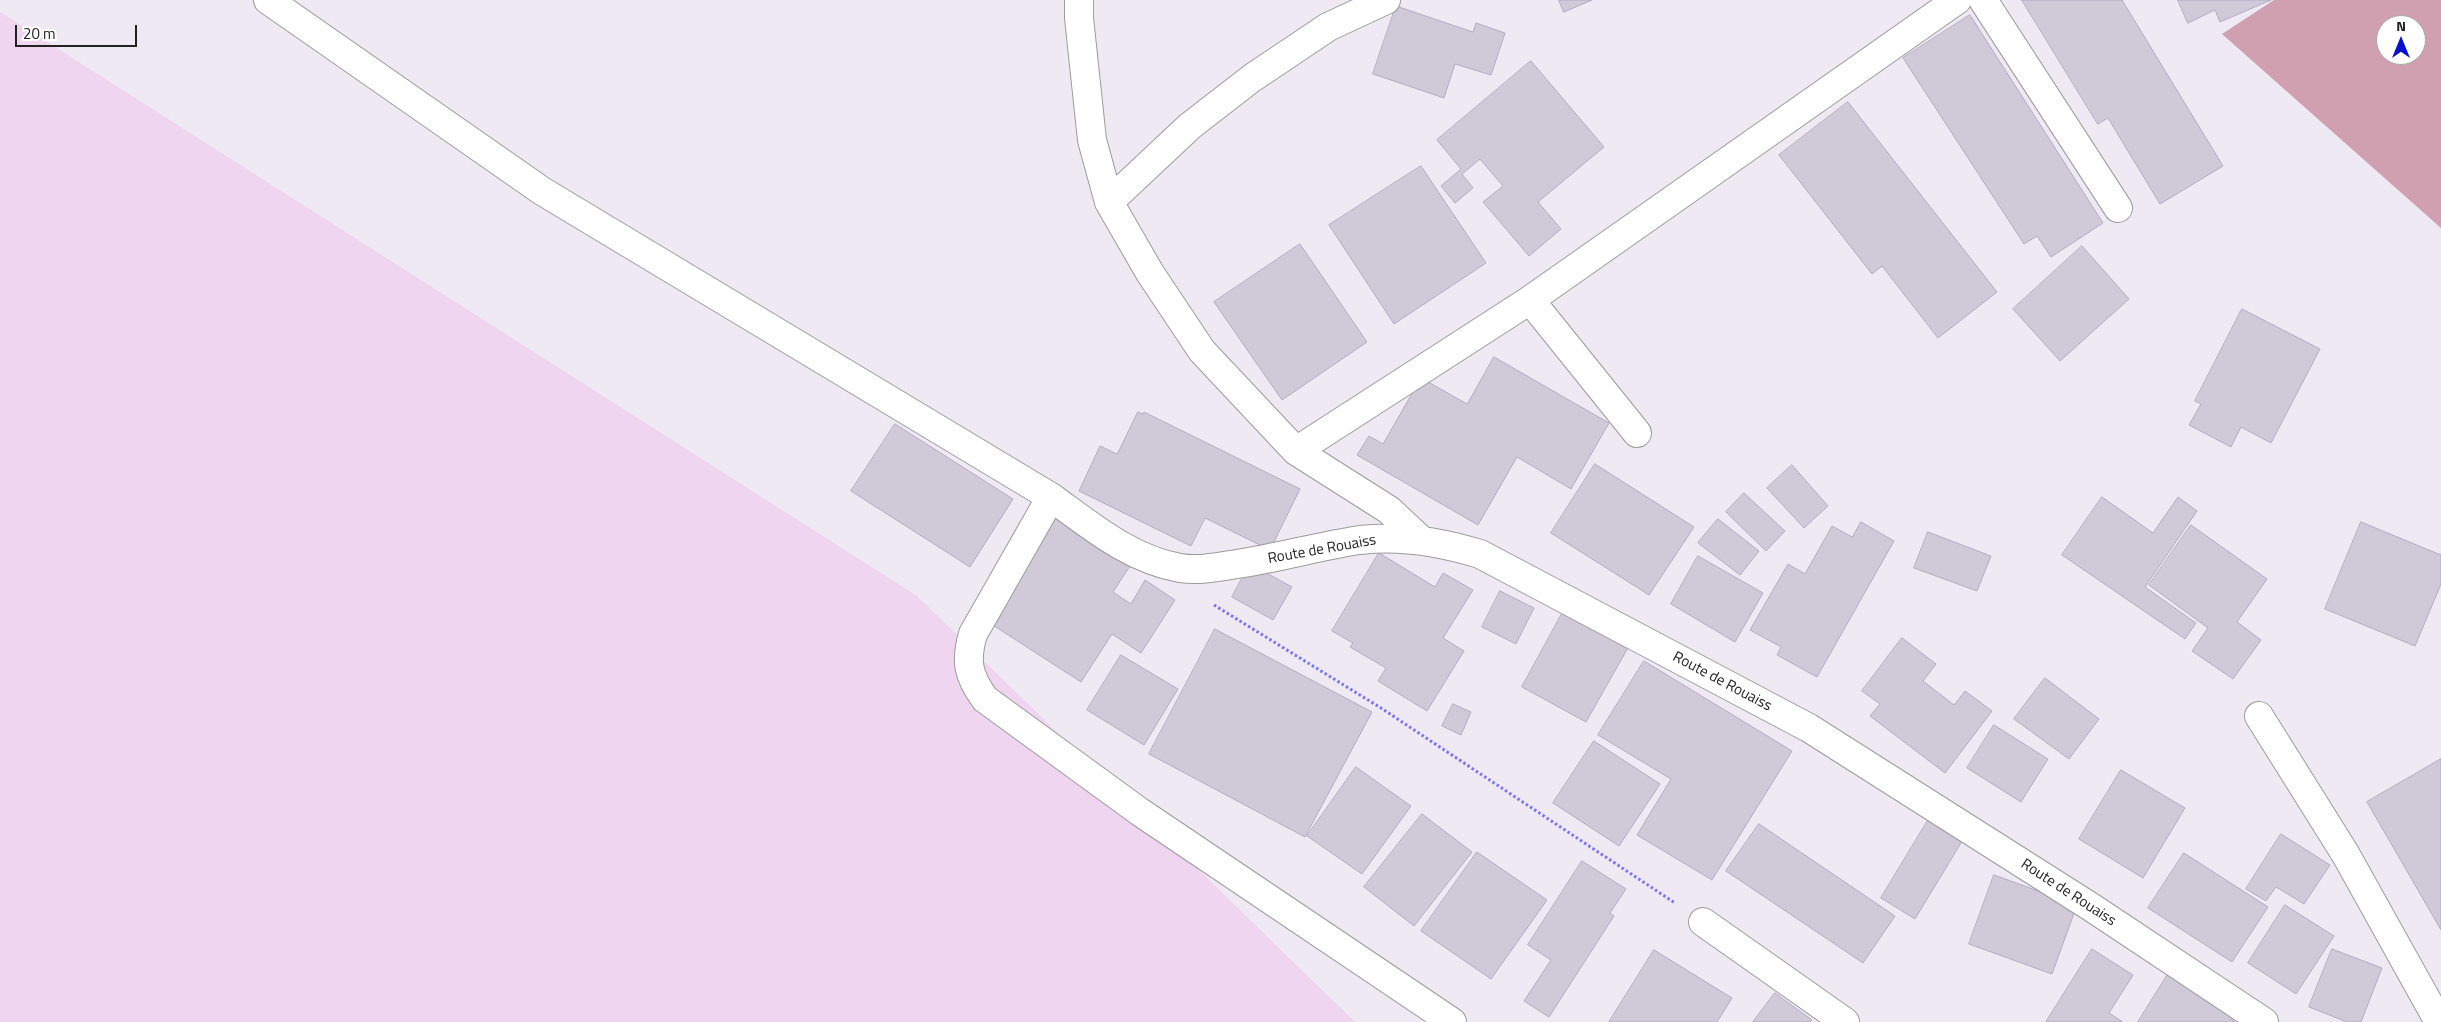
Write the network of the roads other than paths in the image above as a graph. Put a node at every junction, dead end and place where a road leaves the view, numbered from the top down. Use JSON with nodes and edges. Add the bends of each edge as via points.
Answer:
{"nodes":[{"id":1,"x":268,"y":0,"type":"edge"},
{"id":2,"x":1078,"y":0,"type":"edge"},
{"id":3,"x":1386,"y":0,"type":"edge"},
{"id":4,"x":1957,"y":0,"type":"edge"},
{"id":5,"x":1983,"y":0,"type":"edge"},
{"id":6,"x":1109,"y":202,"type":"junction"},
{"id":7,"x":2118,"y":208,"type":"dead end"},
{"id":8,"x":1530,"y":300,"type":"junction"},
{"id":9,"x":1637,"y":433,"type":"dead end"},
{"id":10,"x":1296,"y":450,"type":"junction"},
{"id":11,"x":1051,"y":498,"type":"junction"},
{"id":12,"x":1421,"y":540,"type":"junction"},
{"id":13,"x":2259,"y":716,"type":"dead end"},
{"id":14,"x":1703,"y":922,"type":"road end"},
{"id":15,"x":1452,"y":1022,"type":"edge"},
{"id":16,"x":1845,"y":1022,"type":"edge"},
{"id":17,"x":2264,"y":1022,"type":"edge"},
{"id":18,"x":2439,"y":1022,"type":"edge"}],
"edges":[{"from":1,"to":11,"type":"street","name":"Route de Rouaiss","via":[[542,191]]},
{"from":2,"to":6,"type":"street","via":[[1092,140]]},
{"from":3,"to":6,"type":"street","via":[[1328,27],[1252,78],[1190,126]]},
{"from":4,"to":8,"type":"street"},
{"from":5,"to":7,"type":"street"},
{"from":6,"to":10,"type":"street","via":[[1150,273],[1202,350]]},
{"from":8,"to":9,"type":"street"},
{"from":8,"to":10,"type":"street"},
{"from":10,"to":12,"type":"street","via":[[1389,510]]},
{"from":11,"to":12,"type":"street","name":"Route de Rouaiss","via":[[1122,548],[1179,568],[1200,570],[1273,559],[1360,540]]},
{"from":11,"to":15,"type":"street","via":[[973,634],[968,650],[969,668],[974,684],[985,700],[1140,812]]},
{"from":12,"to":17,"type":"street","name":"Route de Rouaiss","via":[[1480,554],[1808,728]]},
{"from":13,"to":18,"type":"street","via":[[2346,855]]},
{"from":14,"to":16,"type":"street"}]}
